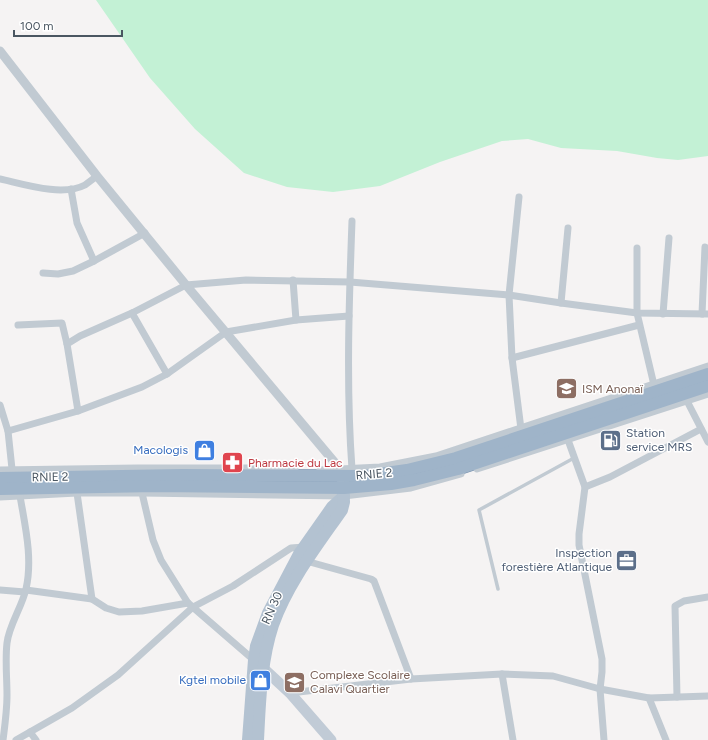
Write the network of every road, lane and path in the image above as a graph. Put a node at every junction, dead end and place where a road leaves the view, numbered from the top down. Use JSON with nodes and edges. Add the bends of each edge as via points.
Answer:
{"nodes":[{"id":1,"x":0,"y":51,"type":"edge"},
{"id":2,"x":97,"y":176,"type":"junction"},
{"id":3,"x":0,"y":178,"type":"edge"},
{"id":4,"x":71,"y":189,"type":"junction"},
{"id":5,"x":519,"y":197,"type":"dead end"},
{"id":6,"x":352,"y":221,"type":"dead end"},
{"id":7,"x":568,"y":228,"type":"dead end"},
{"id":8,"x":145,"y":233,"type":"junction"},
{"id":9,"x":669,"y":238,"type":"dead end"},
{"id":10,"x":705,"y":247,"type":"dead end"},
{"id":11,"x":637,"y":248,"type":"dead end"},
{"id":12,"x":94,"y":261,"type":"junction"},
{"id":13,"x":43,"y":273,"type":"dead end"},
{"id":14,"x":293,"y":280,"type":"junction"},
{"id":15,"x":350,"y":282,"type":"junction"},
{"id":16,"x":186,"y":284,"type":"junction"},
{"id":17,"x":510,"y":295,"type":"junction"},
{"id":18,"x":561,"y":303,"type":"junction"},
{"id":19,"x":132,"y":313,"type":"junction"},
{"id":20,"x":637,"y":313,"type":"junction"},
{"id":21,"x":663,"y":314,"type":"junction"},
{"id":22,"x":705,"y":314,"type":"edge"},
{"id":23,"x":348,"y":316,"type":"junction"},
{"id":24,"x":296,"y":320,"type":"junction"},
{"id":25,"x":18,"y":325,"type":"dead end"},
{"id":26,"x":639,"y":325,"type":"junction"},
{"id":27,"x":226,"y":332,"type":"junction"},
{"id":28,"x":67,"y":344,"type":"junction"},
{"id":29,"x":512,"y":358,"type":"junction"},
{"id":30,"x":708,"y":366,"type":"edge"},
{"id":31,"x":167,"y":374,"type":"junction"},
{"id":32,"x":708,"y":374,"type":"edge"},
{"id":33,"x":654,"y":385,"type":"junction"},
{"id":34,"x":708,"y":386,"type":"edge"},
{"id":35,"x":708,"y":394,"type":"edge"},
{"id":36,"x":687,"y":401,"type":"junction"},
{"id":37,"x":0,"y":405,"type":"edge"},
{"id":38,"x":78,"y":412,"type":"junction"},
{"id":39,"x":521,"y":429,"type":"junction"},
{"id":40,"x":701,"y":429,"type":"junction"},
{"id":41,"x":8,"y":431,"type":"junction"},
{"id":42,"x":568,"y":440,"type":"junction"},
{"id":43,"x":708,"y":442,"type":"edge"},
{"id":44,"x":574,"y":458,"type":"junction"},
{"id":45,"x":12,"y":469,"type":"junction"},
{"id":46,"x":352,"y":469,"type":"junction"},
{"id":47,"x":0,"y":470,"type":"edge"},
{"id":48,"x":0,"y":478,"type":"edge"},
{"id":49,"x":343,"y":482,"type":"junction"},
{"id":50,"x":585,"y":487,"type":"junction"},
{"id":51,"x":0,"y":489,"type":"edge"},
{"id":52,"x":142,"y":493,"type":"junction"},
{"id":53,"x":77,"y":494,"type":"junction"},
{"id":54,"x":20,"y":496,"type":"junction"},
{"id":55,"x":0,"y":497,"type":"edge"},
{"id":56,"x":304,"y":547,"type":"junction"},
{"id":57,"x":306,"y":561,"type":"junction"},
{"id":58,"x":498,"y":589,"type":"dead end"},
{"id":59,"x":0,"y":590,"type":"edge"},
{"id":60,"x":26,"y":591,"type":"junction"},
{"id":61,"x":708,"y":597,"type":"edge"},
{"id":62,"x":92,"y":600,"type":"junction"},
{"id":63,"x":190,"y":605,"type":"junction"},
{"id":64,"x":4,"y":641,"type":"edge"},
{"id":65,"x":254,"y":660,"type":"junction"},
{"id":66,"x":264,"y":669,"type":"junction"},
{"id":67,"x":502,"y":674,"type":"junction"},
{"id":68,"x":411,"y":679,"type":"junction"},
{"id":69,"x":600,"y":689,"type":"junction"},
{"id":70,"x":290,"y":693,"type":"junction"},
{"id":71,"x":708,"y":696,"type":"edge"},
{"id":72,"x":677,"y":697,"type":"junction"},
{"id":73,"x":648,"y":698,"type":"junction"},
{"id":74,"x":30,"y":732,"type":"junction"},
{"id":75,"x":3,"y":740,"type":"edge"},
{"id":76,"x":16,"y":740,"type":"edge"},
{"id":77,"x":36,"y":740,"type":"edge"},
{"id":78,"x":248,"y":740,"type":"edge"},
{"id":79,"x":258,"y":740,"type":"edge"},
{"id":80,"x":331,"y":740,"type":"edge"},
{"id":81,"x":513,"y":740,"type":"edge"},
{"id":82,"x":604,"y":740,"type":"edge"},
{"id":83,"x":666,"y":740,"type":"edge"}],
"edges":[{"from":1,"to":2,"type":"street"},
{"from":2,"to":4,"type":"street","via":[[84,185]]},
{"from":2,"to":8,"type":"street"},
{"from":3,"to":4,"type":"street","via":[[49,189]]},
{"from":4,"to":12,"type":"street","via":[[77,223]]},
{"from":5,"to":17,"type":"street"},
{"from":6,"to":15,"type":"street"},
{"from":7,"to":18,"type":"street"},
{"from":8,"to":12,"type":"street"},
{"from":8,"to":16,"type":"street"},
{"from":9,"to":21,"type":"street"},
{"from":10,"to":22,"type":"street"},
{"from":11,"to":20,"type":"street"},
{"from":12,"to":13,"type":"street","via":[[65,273]]},
{"from":14,"to":15,"type":"street"},
{"from":14,"to":16,"type":"street"},
{"from":14,"to":24,"type":"street"},
{"from":15,"to":17,"type":"street"},
{"from":15,"to":23,"type":"street"},
{"from":16,"to":19,"type":"street"},
{"from":16,"to":27,"type":"street"},
{"from":17,"to":18,"type":"street"},
{"from":17,"to":29,"type":"street"},
{"from":18,"to":20,"type":"street"},
{"from":19,"to":28,"type":"street"},
{"from":19,"to":31,"type":"street"},
{"from":20,"to":21,"type":"street"},
{"from":20,"to":26,"type":"street"},
{"from":21,"to":22,"type":"street"},
{"from":23,"to":24,"type":"street"},
{"from":23,"to":46,"type":"street"},
{"from":24,"to":27,"type":"street"},
{"from":25,"to":28,"type":"street","via":[[62,323]]},
{"from":26,"to":29,"type":"street"},
{"from":26,"to":33,"type":"street"},
{"from":27,"to":31,"type":"street"},
{"from":27,"to":49,"type":"street"},
{"from":28,"to":38,"type":"street"},
{"from":29,"to":39,"type":"street"},
{"from":30,"to":33,"type":"street"},
{"from":31,"to":38,"type":"street","via":[[142,387]]},
{"from":32,"to":49,"type":"highway","name":"RNIE 2","number":"RNIE 2","via":[[441,463]]},
{"from":33,"to":39,"type":"street"},
{"from":34,"to":49,"type":"highway","name":"RNIE 2","number":"RNIE 2","via":[[438,474],[391,484]]},
{"from":35,"to":36,"type":"street"},
{"from":36,"to":40,"type":"street"},
{"from":36,"to":42,"type":"street"},
{"from":37,"to":41,"type":"street"},
{"from":38,"to":41,"type":"street"},
{"from":39,"to":46,"type":"street","via":[[427,458]]},
{"from":40,"to":43,"type":"street"},
{"from":40,"to":50,"type":"street","via":[[610,477]]},
{"from":41,"to":45,"type":"street"},
{"from":42,"to":44,"type":"street"},
{"from":42,"to":49,"type":"street","via":[[426,485],[391,491]]},
{"from":44,"to":50,"type":"street"},
{"from":44,"to":58,"type":"lane","via":[[479,510]]},
{"from":45,"to":47,"type":"street"},
{"from":45,"to":49,"type":"street","via":[[254,468],[300,470]]},
{"from":46,"to":49,"type":"street"},
{"from":48,"to":49,"type":"highway","name":"RNIE 2","number":"RNIE 2","via":[[183,475]]},
{"from":49,"to":51,"type":"highway","name":"RNIE 2","number":"RNIE 2"},
{"from":49,"to":52,"type":"street"},
{"from":49,"to":56,"type":"main road","name":"RN 30","number":"RN 30","via":[[332,507]]},
{"from":49,"to":57,"type":"main road","number":"RN 30","via":[[342,510]]},
{"from":50,"to":69,"type":"street","via":[[579,545],[602,659]]},
{"from":52,"to":53,"type":"street"},
{"from":52,"to":63,"type":"street","via":[[153,540],[161,560]]},
{"from":53,"to":54,"type":"street"},
{"from":53,"to":62,"type":"street"},
{"from":54,"to":55,"type":"street"},
{"from":54,"to":60,"type":"street","via":[[28,549]]},
{"from":56,"to":63,"type":"street","via":[[291,548],[233,586]]},
{"from":56,"to":65,"type":"main road","name":"RN 30","number":"RN 30","via":[[268,613],[256,646]]},
{"from":57,"to":66,"type":"main road","number":"RN 30","via":[[275,620]]},
{"from":57,"to":68,"type":"street","via":[[374,581]]},
{"from":59,"to":60,"type":"street"},
{"from":60,"to":62,"type":"street"},
{"from":60,"to":64,"type":"street"},
{"from":61,"to":72,"type":"street","via":[[684,601],[675,606]]},
{"from":62,"to":63,"type":"street","via":[[119,612]]},
{"from":63,"to":65,"type":"street"},
{"from":63,"to":74,"type":"street","via":[[118,675],[72,708]]},
{"from":64,"to":75,"type":"street","via":[[7,695]]},
{"from":65,"to":66,"type":"street"},
{"from":65,"to":78,"type":"main road","name":"RN 30","number":"RN 30"},
{"from":66,"to":70,"type":"main road"},
{"from":66,"to":79,"type":"main road","number":"RN 30"},
{"from":67,"to":68,"type":"street"},
{"from":67,"to":69,"type":"street","via":[[553,676]]},
{"from":67,"to":81,"type":"street"},
{"from":68,"to":70,"type":"street"},
{"from":69,"to":73,"type":"street"},
{"from":69,"to":82,"type":"street"},
{"from":70,"to":80,"type":"main road"},
{"from":71,"to":72,"type":"street"},
{"from":72,"to":73,"type":"street"},
{"from":73,"to":83,"type":"street"},
{"from":74,"to":76,"type":"street"},
{"from":74,"to":77,"type":"street"}]}
